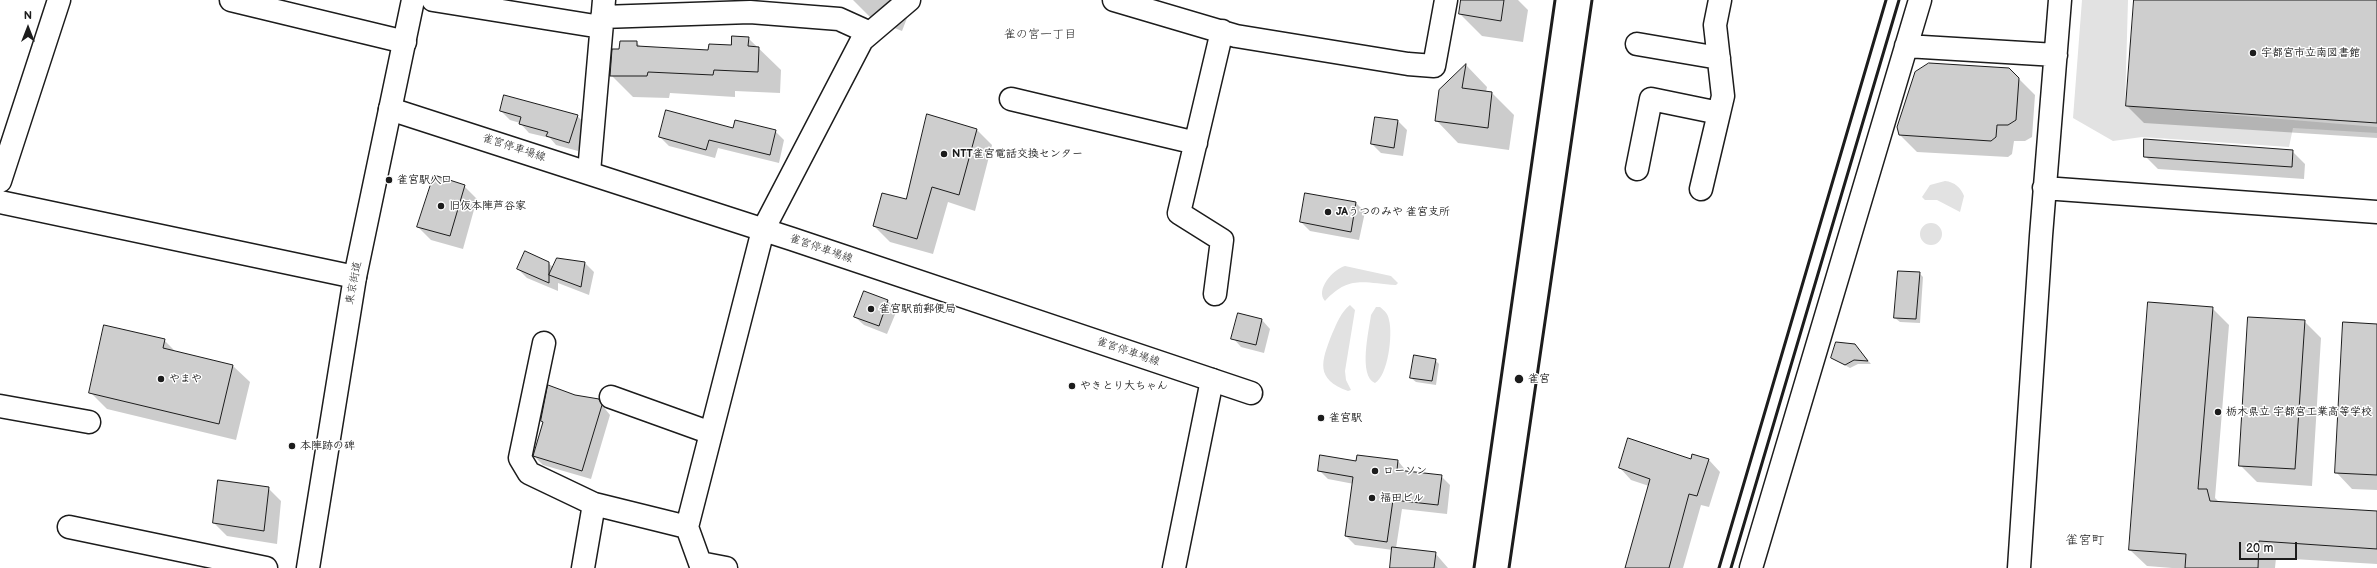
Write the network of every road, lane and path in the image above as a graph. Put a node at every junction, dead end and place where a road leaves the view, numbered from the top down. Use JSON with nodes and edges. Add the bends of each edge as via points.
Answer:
{"nodes":[{"id":1,"x":59,"y":0,"type":"edge"},
{"id":2,"x":231,"y":0,"type":"edge"},
{"id":3,"x":413,"y":0,"type":"edge"},
{"id":4,"x":433,"y":0,"type":"edge"},
{"id":5,"x":909,"y":0,"type":"edge"},
{"id":6,"x":1114,"y":0,"type":"edge"},
{"id":7,"x":1446,"y":0,"type":"edge"},
{"id":8,"x":1720,"y":0,"type":"edge"},
{"id":9,"x":1920,"y":0,"type":"edge"},
{"id":10,"x":2060,"y":0,"type":"edge"},
{"id":11,"x":788,"y":8,"type":"edge"},
{"id":12,"x":602,"y":15,"type":"edge"},
{"id":13,"x":1222,"y":31,"type":"junction"},
{"id":14,"x":870,"y":33,"type":"junction"},
{"id":15,"x":405,"y":42,"type":"junction"},
{"id":16,"x":1637,"y":44,"type":"dead end"},
{"id":17,"x":1906,"y":46,"type":"junction"},
{"id":18,"x":2056,"y":56,"type":"junction"},
{"id":19,"x":1719,"y":58,"type":"junction"},
{"id":20,"x":1011,"y":99,"type":"dead end"},
{"id":21,"x":390,"y":109,"type":"junction"},
{"id":22,"x":1719,"y":113,"type":"junction"},
{"id":23,"x":8,"y":130,"type":"edge"},
{"id":24,"x":1196,"y":143,"type":"junction"},
{"id":25,"x":1637,"y":169,"type":"dead end"},
{"id":26,"x":589,"y":172,"type":"junction"},
{"id":27,"x":0,"y":181,"type":"edge"},
{"id":28,"x":2044,"y":188,"type":"junction"},
{"id":29,"x":1702,"y":189,"type":"dead end"},
{"id":30,"x":0,"y":202,"type":"edge"},
{"id":31,"x":2377,"y":212,"type":"edge"},
{"id":32,"x":763,"y":230,"type":"junction"},
{"id":33,"x":355,"y":277,"type":"junction"},
{"id":34,"x":1215,"y":294,"type":"dead end"},
{"id":35,"x":544,"y":343,"type":"dead end"},
{"id":36,"x":1212,"y":380,"type":"junction"},
{"id":37,"x":1251,"y":393,"type":"dead end"},
{"id":38,"x":611,"y":397,"type":"dead end"},
{"id":39,"x":0,"y":406,"type":"edge"},
{"id":40,"x":89,"y":422,"type":"dead end"},
{"id":41,"x":711,"y":433,"type":"junction"},
{"id":42,"x":594,"y":504,"type":"junction"},
{"id":43,"x":69,"y":527,"type":"dead end"},
{"id":44,"x":686,"y":527,"type":"junction"},
{"id":45,"x":266,"y":568,"type":"edge"},
{"id":46,"x":308,"y":568,"type":"edge"},
{"id":47,"x":583,"y":568,"type":"edge"},
{"id":48,"x":726,"y":568,"type":"edge"},
{"id":49,"x":1174,"y":568,"type":"edge"},
{"id":50,"x":1752,"y":568,"type":"edge"},
{"id":51,"x":2019,"y":568,"type":"edge"}],
"edges":[{"from":1,"to":23,"type":"main road"},
{"from":2,"to":15,"type":"main road"},
{"from":3,"to":15,"type":"main road","name":"東京街道"},
{"from":4,"to":12,"type":"main road"},
{"from":5,"to":14,"type":"main road"},
{"from":6,"to":13,"type":"main road"},
{"from":7,"to":13,"type":"main road","via":[[1434,66],[1408,64]]},
{"from":8,"to":19,"type":"main road","via":[[1715,25]]},
{"from":9,"to":17,"type":"main road"},
{"from":10,"to":18,"type":"main road"},
{"from":11,"to":12,"type":"main road","via":[[750,12]]},
{"from":11,"to":14,"type":"main road","via":[[839,19]]},
{"from":12,"to":26,"type":"main road"},
{"from":13,"to":24,"type":"main road"},
{"from":14,"to":32,"type":"main road","via":[[862,40]]},
{"from":15,"to":21,"type":"main road","name":"東京街道"},
{"from":16,"to":19,"type":"main road"},
{"from":17,"to":18,"type":"main road"},
{"from":17,"to":50,"type":"main road"},
{"from":18,"to":28,"type":"main road"},
{"from":19,"to":22,"type":"main road","via":[[1723,96]]},
{"from":20,"to":24,"type":"main road"},
{"from":21,"to":26,"type":"main road","name":"雀宮停車場線"},
{"from":21,"to":33,"type":"main road","name":"東京街道"},
{"from":22,"to":25,"type":"main road","via":[[1651,99]]},
{"from":22,"to":29,"type":"main road"},
{"from":23,"to":27,"type":"main road"},
{"from":24,"to":34,"type":"main road","via":[[1180,214],[1222,240]]},
{"from":26,"to":32,"type":"main road","name":"雀宮停車場線"},
{"from":28,"to":31,"type":"main road"},
{"from":28,"to":51,"type":"main road"},
{"from":30,"to":33,"type":"main road"},
{"from":32,"to":36,"type":"main road","name":"雀宮停車場線"},
{"from":32,"to":41,"type":"main road"},
{"from":33,"to":46,"type":"main road","name":"東京街道"},
{"from":35,"to":42,"type":"main road","via":[[520,458],[529,473]]},
{"from":36,"to":37,"type":"main road","name":"雀宮停車場線"},
{"from":36,"to":49,"type":"main road"},
{"from":38,"to":41,"type":"main road"},
{"from":39,"to":40,"type":"main road"},
{"from":41,"to":44,"type":"main road"},
{"from":42,"to":44,"type":"main road"},
{"from":42,"to":47,"type":"main road"},
{"from":43,"to":45,"type":"main road"},
{"from":44,"to":48,"type":"main road","via":[[700,563]]}]}
